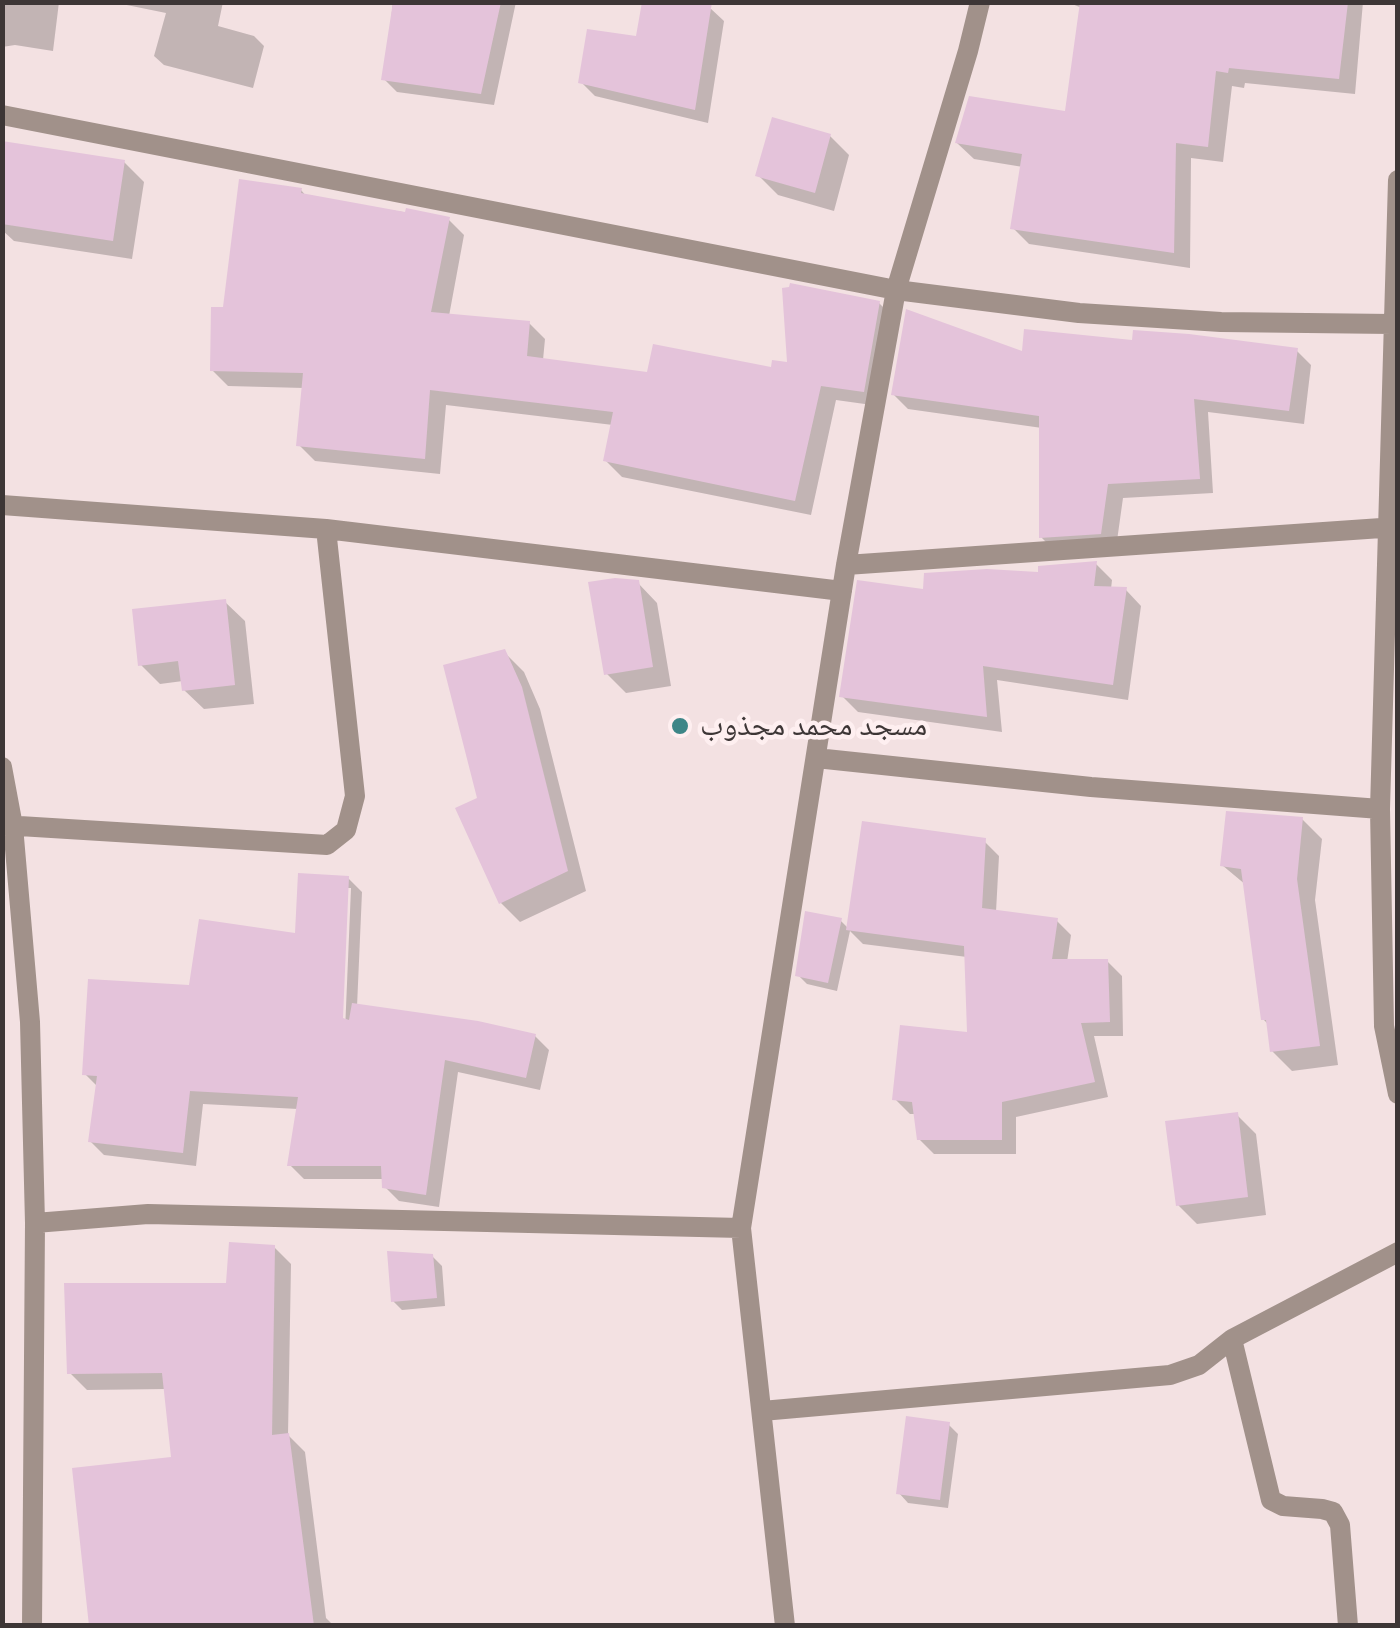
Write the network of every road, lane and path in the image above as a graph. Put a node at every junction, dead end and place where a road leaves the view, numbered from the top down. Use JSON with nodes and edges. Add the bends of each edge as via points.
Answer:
{"nodes":[{"id":1,"x":980,"y":2,"type":"edge"},
{"id":2,"x":2,"y":114,"type":"edge"},
{"id":3,"x":1398,"y":180,"type":"edge"},
{"id":4,"x":896,"y":290,"type":"junction"},
{"id":5,"x":1392,"y":324,"type":"junction"},
{"id":6,"x":2,"y":505,"type":"edge"},
{"id":7,"x":1392,"y":528,"type":"edge"},
{"id":8,"x":326,"y":529,"type":"junction"},
{"id":9,"x":846,"y":565,"type":"junction"},
{"id":10,"x":842,"y":591,"type":"junction"},
{"id":11,"x":816,"y":758,"type":"junction"},
{"id":12,"x":2,"y":766,"type":"edge"},
{"id":13,"x":1380,"y":809,"type":"junction"},
{"id":14,"x":8,"y":826,"type":"edge"},
{"id":15,"x":1398,"y":1094,"type":"edge"},
{"id":16,"x":36,"y":1223,"type":"junction"},
{"id":17,"x":741,"y":1228,"type":"junction"},
{"id":18,"x":1398,"y":1252,"type":"edge"},
{"id":19,"x":1232,"y":1339,"type":"junction"},
{"id":20,"x":762,"y":1411,"type":"junction"},
{"id":21,"x":32,"y":1626,"type":"edge"},
{"id":22,"x":785,"y":1626,"type":"edge"},
{"id":23,"x":1348,"y":1626,"type":"edge"}],
"edges":[{"from":1,"to":4,"type":"street"},
{"from":2,"to":4,"type":"street"},
{"from":3,"to":5,"type":"street"},
{"from":4,"to":5,"type":"street","via":[[1079,313]]},
{"from":4,"to":9,"type":"street"},
{"from":5,"to":7,"type":"street"},
{"from":6,"to":8,"type":"street"},
{"from":7,"to":9,"type":"street"},
{"from":7,"to":13,"type":"street"},
{"from":8,"to":10,"type":"street"},
{"from":8,"to":14,"type":"street","via":[[355,796],[346,830],[327,846]]},
{"from":9,"to":10,"type":"street"},
{"from":10,"to":11,"type":"street"},
{"from":11,"to":13,"type":"street","via":[[1091,788]]},
{"from":11,"to":17,"type":"street"},
{"from":12,"to":14,"type":"street"},
{"from":13,"to":15,"type":"street","via":[[1384,1026]]},
{"from":14,"to":16,"type":"street","via":[[30,1022]]},
{"from":16,"to":17,"type":"street","via":[[148,1214]]},
{"from":16,"to":21,"type":"street"},
{"from":17,"to":20,"type":"street"},
{"from":18,"to":19,"type":"street"},
{"from":19,"to":20,"type":"street","via":[[1199,1366],[1170,1374]]},
{"from":19,"to":23,"type":"street","via":[[1271,1500],[1322,1508],[1340,1525]]},
{"from":20,"to":22,"type":"street"}]}
